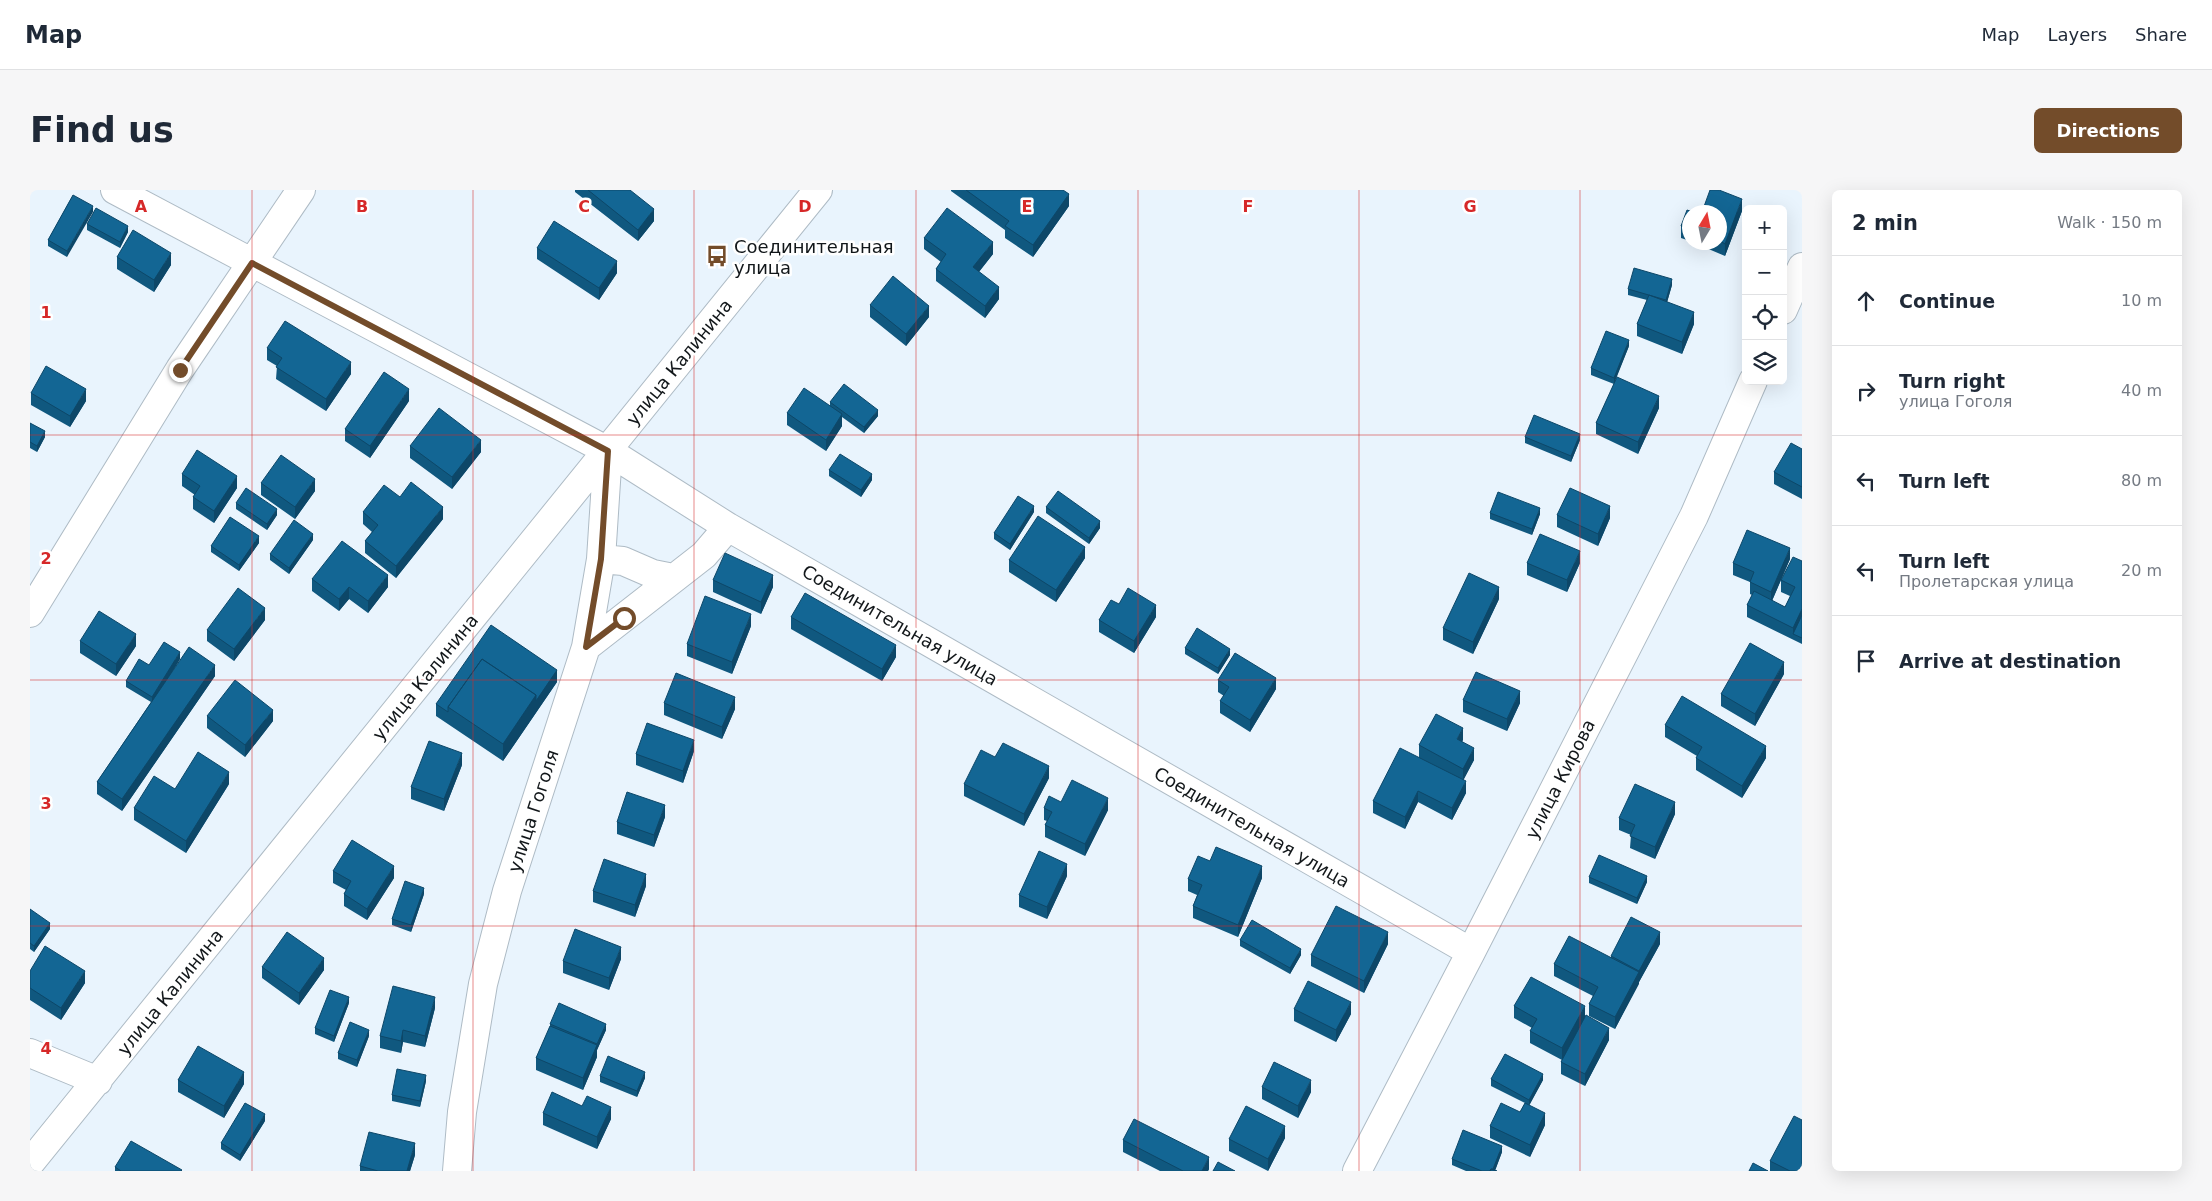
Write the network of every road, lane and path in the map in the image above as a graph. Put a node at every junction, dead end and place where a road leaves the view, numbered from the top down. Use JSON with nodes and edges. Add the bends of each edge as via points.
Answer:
{"nodes":[{"id":1,"x":115,"y":190,"type":"edge"},
{"id":2,"x":301,"y":190,"type":"edge"},
{"id":3,"x":818,"y":190,"type":"edge"},
{"id":4,"x":252,"y":263,"type":"junction"},
{"id":5,"x":1802,"y":267,"type":"edge"},
{"id":6,"x":1787,"y":301,"type":"edge"},
{"id":7,"x":1750,"y":385,"type":"edge"},
{"id":8,"x":608,"y":451,"type":"junction"},
{"id":9,"x":728,"y":527,"type":"junction"},
{"id":10,"x":601,"y":559,"type":"junction"},
{"id":11,"x":673,"y":578,"type":"junction"},
{"id":12,"x":30,"y":612,"type":"edge"},
{"id":13,"x":586,"y":647,"type":"junction"},
{"id":14,"x":1471,"y":952,"type":"junction"},
{"id":15,"x":30,"y":1053,"type":"edge"},
{"id":16,"x":98,"y":1081,"type":"junction"},
{"id":17,"x":30,"y":1163,"type":"edge"},
{"id":18,"x":457,"y":1171,"type":"edge"},
{"id":19,"x":1356,"y":1171,"type":"edge"}],
"edges":[{"from":1,"to":4,"type":"street","name":"Соединительная улица"},
{"from":2,"to":4,"type":"street"},
{"from":3,"to":8,"type":"street","name":"улица Калинина"},
{"from":4,"to":8,"type":"street","name":"Соединительная улица"},
{"from":4,"to":12,"type":"street","via":[[180,370]]},
{"from":5,"to":6,"type":"street"},
{"from":7,"to":14,"type":"street","name":"улица Кирова","via":[[1694,516]]},
{"from":8,"to":9,"type":"street","name":"Соединительная улица"},
{"from":8,"to":10,"type":"street","name":"улица Гоголя"},
{"from":8,"to":16,"type":"street","name":"улица Калинина"},
{"from":9,"to":11,"type":"street","via":[[704,555]]},
{"from":9,"to":14,"type":"street","name":"Соединительная улица"},
{"from":10,"to":11,"type":"street","via":[[624,562]]},
{"from":10,"to":13,"type":"street","name":"улица Гоголя"},
{"from":11,"to":13,"type":"street"},
{"from":13,"to":18,"type":"street","name":"улица Гоголя","via":[[507,891],[483,984],[462,1112]]},
{"from":14,"to":19,"type":"street","name":"улица Кирова"},
{"from":15,"to":16,"type":"street"},
{"from":16,"to":17,"type":"street","name":"улица Калинина"}]}
